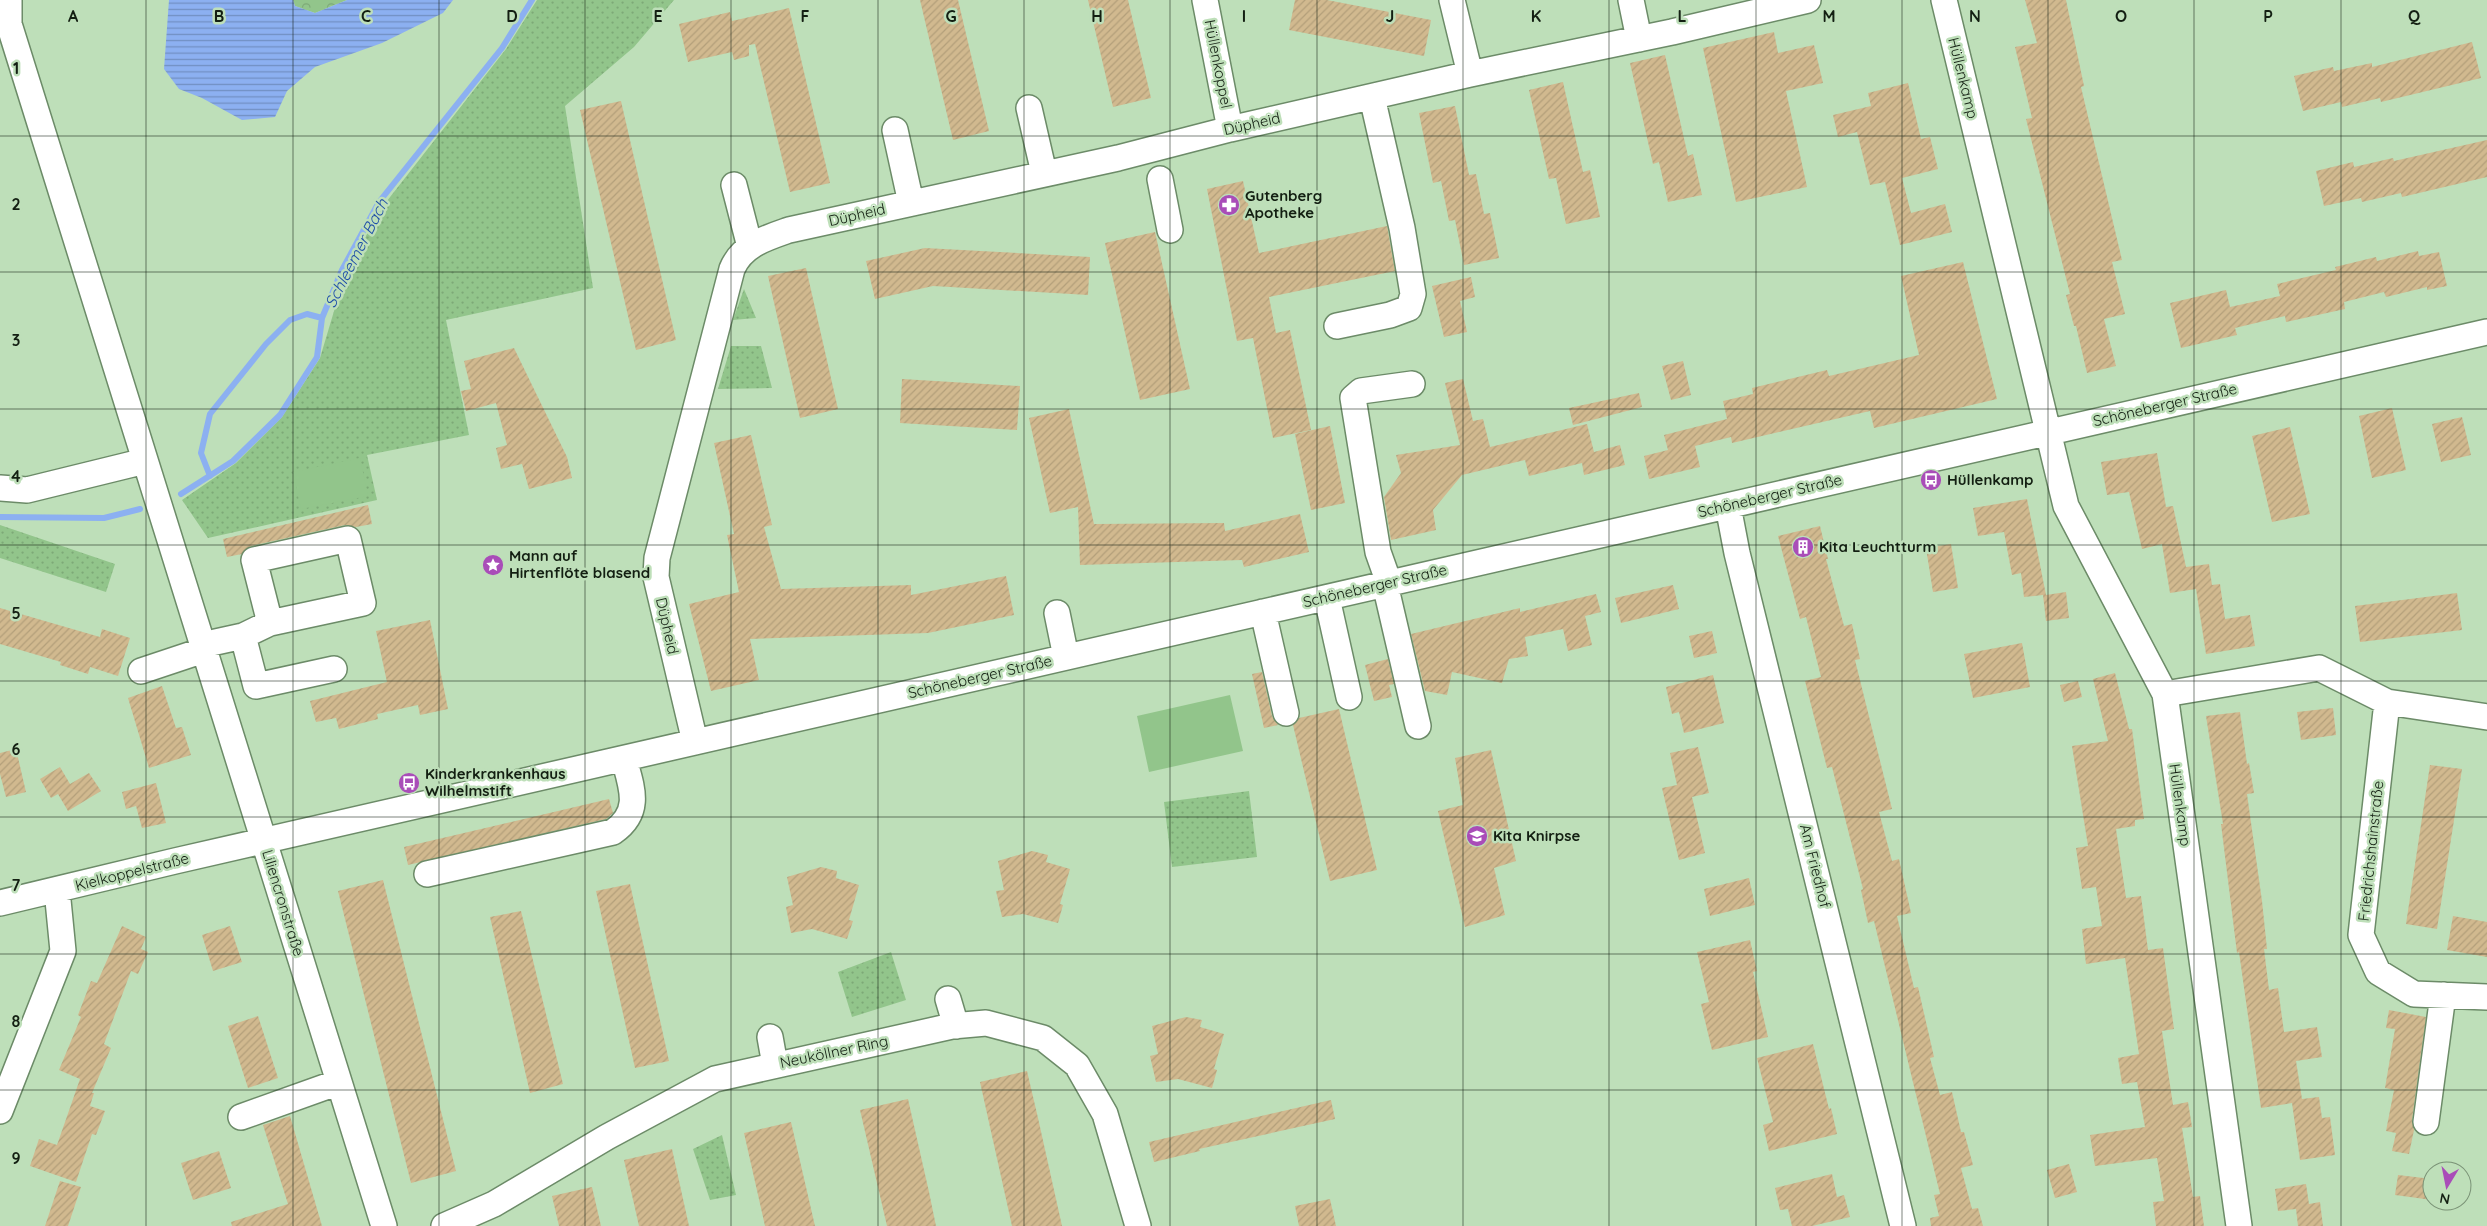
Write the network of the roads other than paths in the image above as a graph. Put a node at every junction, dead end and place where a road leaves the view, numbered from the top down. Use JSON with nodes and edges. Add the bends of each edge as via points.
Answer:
{"nodes":[{"id":1,"x":9,"y":0,"type":"edge"},
{"id":2,"x":1205,"y":0,"type":"edge"},
{"id":3,"x":1452,"y":0,"type":"edge"},
{"id":4,"x":1631,"y":0,"type":"edge"},
{"id":5,"x":1808,"y":0,"type":"edge"},
{"id":6,"x":1944,"y":0,"type":"edge"},
{"id":7,"x":1639,"y":39,"type":"junction"},
{"id":8,"x":1470,"y":74,"type":"junction"},
{"id":9,"x":1372,"y":97,"type":"junction"},
{"id":10,"x":1029,"y":108,"type":"dead end"},
{"id":11,"x":1230,"y":129,"type":"junction"},
{"id":12,"x":895,"y":130,"type":"dead end"},
{"id":13,"x":1044,"y":173,"type":"junction"},
{"id":14,"x":1160,"y":179,"type":"dead end"},
{"id":15,"x":734,"y":185,"type":"dead end"},
{"id":16,"x":911,"y":203,"type":"junction"},
{"id":17,"x":1170,"y":230,"type":"dead end"},
{"id":18,"x":750,"y":248,"type":"junction"},
{"id":19,"x":1337,"y":326,"type":"dead end"},
{"id":20,"x":2487,"y":332,"type":"edge"},
{"id":21,"x":1412,"y":384,"type":"dead end"},
{"id":22,"x":2049,"y":432,"type":"junction"},
{"id":23,"x":145,"y":461,"type":"junction"},
{"id":24,"x":0,"y":488,"type":"edge"},
{"id":25,"x":1728,"y":506,"type":"junction"},
{"id":26,"x":1387,"y":584,"type":"junction"},
{"id":27,"x":1327,"y":598,"type":"junction"},
{"id":28,"x":1263,"y":612,"type":"junction"},
{"id":29,"x":1057,"y":613,"type":"dead end"},
{"id":30,"x":270,"y":623,"type":"junction"},
{"id":31,"x":243,"y":636,"type":"junction"},
{"id":32,"x":203,"y":648,"type":"junction"},
{"id":33,"x":1066,"y":657,"type":"junction"},
{"id":34,"x":334,"y":669,"type":"dead end"},
{"id":35,"x":141,"y":671,"type":"dead end"},
{"id":36,"x":2165,"y":694,"type":"junction"},
{"id":37,"x":1349,"y":697,"type":"dead end"},
{"id":38,"x":2388,"y":702,"type":"junction"},
{"id":39,"x":1286,"y":713,"type":"dead end"},
{"id":40,"x":2487,"y":717,"type":"edge"},
{"id":41,"x":1418,"y":726,"type":"dead end"},
{"id":42,"x":695,"y":742,"type":"junction"},
{"id":43,"x":624,"y":759,"type":"junction"},
{"id":44,"x":264,"y":841,"type":"junction"},
{"id":45,"x":427,"y":874,"type":"dead end"},
{"id":46,"x":57,"y":890,"type":"junction"},
{"id":47,"x":0,"y":903,"type":"edge"},
{"id":48,"x":2443,"y":995,"type":"junction"},
{"id":49,"x":2487,"y":997,"type":"edge"},
{"id":50,"x":948,"y":999,"type":"dead end"},
{"id":51,"x":956,"y":1026,"type":"junction"},
{"id":52,"x":770,"y":1037,"type":"dead end"},
{"id":53,"x":775,"y":1065,"type":"junction"},
{"id":54,"x":339,"y":1082,"type":"junction"},
{"id":55,"x":1,"y":1104,"type":"edge"},
{"id":56,"x":241,"y":1117,"type":"dead end"},
{"id":57,"x":2426,"y":1122,"type":"dead end"},
{"id":58,"x":384,"y":1226,"type":"edge"},
{"id":59,"x":444,"y":1226,"type":"edge"},
{"id":60,"x":1138,"y":1226,"type":"edge"},
{"id":61,"x":1903,"y":1226,"type":"edge"},
{"id":62,"x":2239,"y":1226,"type":"edge"}],
"edges":[{"from":1,"to":23,"type":"street","name":"Liliencronstraße","via":[[8,24]]},
{"from":2,"to":11,"type":"street","name":"Hüllenkoppel"},
{"from":3,"to":8,"type":"street"},
{"from":4,"to":7,"type":"street"},
{"from":5,"to":7,"type":"street","name":"Düpheid"},
{"from":6,"to":22,"type":"street","name":"Hüllenkamp"},
{"from":7,"to":8,"type":"street","name":"Düpheid"},
{"from":8,"to":9,"type":"street","name":"Düpheid"},
{"from":9,"to":11,"type":"street","name":"Düpheid"},
{"from":9,"to":19,"type":"street","via":[[1402,228],[1413,294],[1409,308]]},
{"from":10,"to":13,"type":"street"},
{"from":11,"to":13,"type":"street","name":"Düpheid"},
{"from":12,"to":16,"type":"street"},
{"from":13,"to":16,"type":"street","name":"Düpheid"},
{"from":14,"to":17,"type":"street"},
{"from":15,"to":18,"type":"street"},
{"from":16,"to":18,"type":"street","name":"Düpheid","via":[[788,230]]},
{"from":18,"to":42,"type":"street","name":"Düpheid","via":[[736,260],[732,269],[657,558],[656,577]]},
{"from":20,"to":22,"type":"street","name":"Schöneberger Straße"},
{"from":21,"to":26,"type":"street","via":[[1361,391],[1353,398],[1378,552]]},
{"from":22,"to":25,"type":"street","name":"Schöneberger Straße"},
{"from":22,"to":36,"type":"street","name":"Hüllenkamp","via":[[2066,506]]},
{"from":23,"to":24,"type":"street","via":[[26,490]]},
{"from":23,"to":32,"type":"street","name":"Liliencronstraße"},
{"from":25,"to":26,"type":"street","name":"Schöneberger Straße"},
{"from":25,"to":61,"type":"street","name":"Am Friedhof"},
{"from":26,"to":27,"type":"street","name":"Schöneberger Straße"},
{"from":26,"to":41,"type":"street"},
{"from":27,"to":28,"type":"street","name":"Schöneberger Straße"},
{"from":27,"to":37,"type":"street"},
{"from":28,"to":33,"type":"street","name":"Schöneberger Straße"},
{"from":28,"to":39,"type":"street"},
{"from":29,"to":33,"type":"street"},
{"from":30,"to":30,"type":"street","via":[[363,603],[348,539],[254,560]]},
{"from":30,"to":31,"type":"street"},
{"from":31,"to":32,"type":"street"},
{"from":31,"to":34,"type":"street","via":[[256,686]]},
{"from":32,"to":35,"type":"street"},
{"from":32,"to":44,"type":"street","name":"Liliencronstraße"},
{"from":33,"to":42,"type":"street","name":"Schöneberger Straße"},
{"from":36,"to":38,"type":"street","via":[[2319,668]]},
{"from":36,"to":62,"type":"street","name":"Hüllenkamp"},
{"from":38,"to":40,"type":"street"},
{"from":38,"to":48,"type":"street","name":"Friedrichshainstraße","via":[[2361,935],[2378,972],[2414,994]]},
{"from":42,"to":43,"type":"street","name":"Schöneberger Straße"},
{"from":43,"to":44,"type":"street","name":"Schöneberger Straße"},
{"from":43,"to":45,"type":"street","via":[[633,793],[632,806],[627,820],[613,832]]},
{"from":44,"to":46,"type":"street","name":"Kielkoppelstraße"},
{"from":44,"to":54,"type":"street","name":"Liliencronstraße"},
{"from":46,"to":47,"type":"street","name":"Kielkoppelstraße"},
{"from":46,"to":55,"type":"street","via":[[62,951]]},
{"from":48,"to":49,"type":"street","name":"Friedrichshainstraße"},
{"from":48,"to":57,"type":"street"},
{"from":50,"to":51,"type":"street"},
{"from":51,"to":53,"type":"street","name":"Neuköllner Ring"},
{"from":51,"to":60,"type":"street","name":"Neuköllner Ring","via":[[986,1023],[1043,1038],[1077,1065],[1105,1114]]},
{"from":52,"to":53,"type":"street"},
{"from":53,"to":59,"type":"street","name":"Neuköllner Ring","via":[[716,1079],[606,1138],[494,1204]]},
{"from":54,"to":56,"type":"street"},
{"from":54,"to":58,"type":"street","name":"Liliencronstraße"}]}
